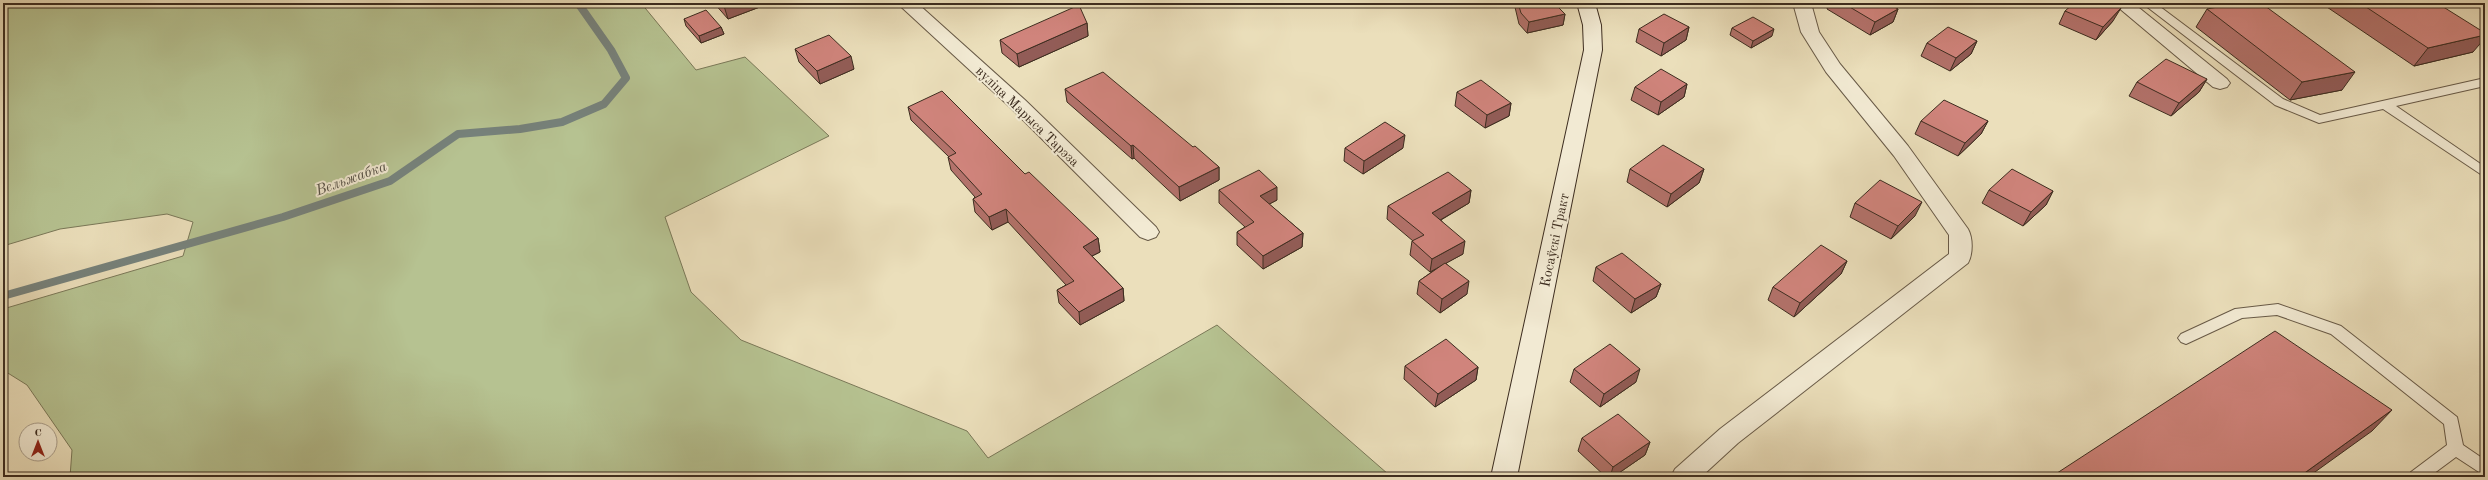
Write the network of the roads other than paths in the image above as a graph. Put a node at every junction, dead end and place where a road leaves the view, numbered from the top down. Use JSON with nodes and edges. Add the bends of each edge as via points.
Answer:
{"nodes":[{"id":1,"x":906,"y":3,"type":"edge"},
{"id":2,"x":1586,"y":3,"type":"edge"},
{"id":3,"x":1802,"y":3,"type":"edge"},
{"id":4,"x":2122,"y":3,"type":"edge"},
{"id":5,"x":2148,"y":3,"type":"edge"},
{"id":6,"x":2485,"y":82,"type":"edge"},
{"id":7,"x":2220,"y":83,"type":"dead end"},
{"id":8,"x":2385,"y":104,"type":"junction"},
{"id":9,"x":2485,"y":173,"type":"edge"},
{"id":10,"x":1148,"y":232,"type":"dead end"},
{"id":11,"x":2186,"y":338,"type":"dead end"},
{"id":12,"x":2456,"y":448,"type":"junction"},
{"id":13,"x":2485,"y":469,"type":"edge"},
{"id":14,"x":1504,"y":477,"type":"edge"},
{"id":15,"x":1684,"y":477,"type":"edge"},
{"id":16,"x":2417,"y":477,"type":"edge"}],
"edges":[{"from":1,"to":10,"type":"street","name":"вуліца Марыса Тарэза","via":[[1018,104]]},
{"from":2,"to":14,"type":"street","name":"Косаўскі Тракт","via":[[1592,25],[1593,50]]},
{"from":3,"to":15,"type":"street","via":[[1810,32],[1833,68],[1901,151],[1960,234],[1960,257],[1729,436]]},
{"from":4,"to":7,"type":"street"},
{"from":5,"to":8,"type":"lane","via":[[2279,102],[2319,119]]},
{"from":6,"to":8,"type":"lane"},
{"from":8,"to":9,"type":"lane"},
{"from":11,"to":12,"type":"lane","via":[[2240,313],[2278,309],[2336,330],[2451,421]]},
{"from":12,"to":13,"type":"lane"},
{"from":12,"to":16,"type":"lane"}]}
